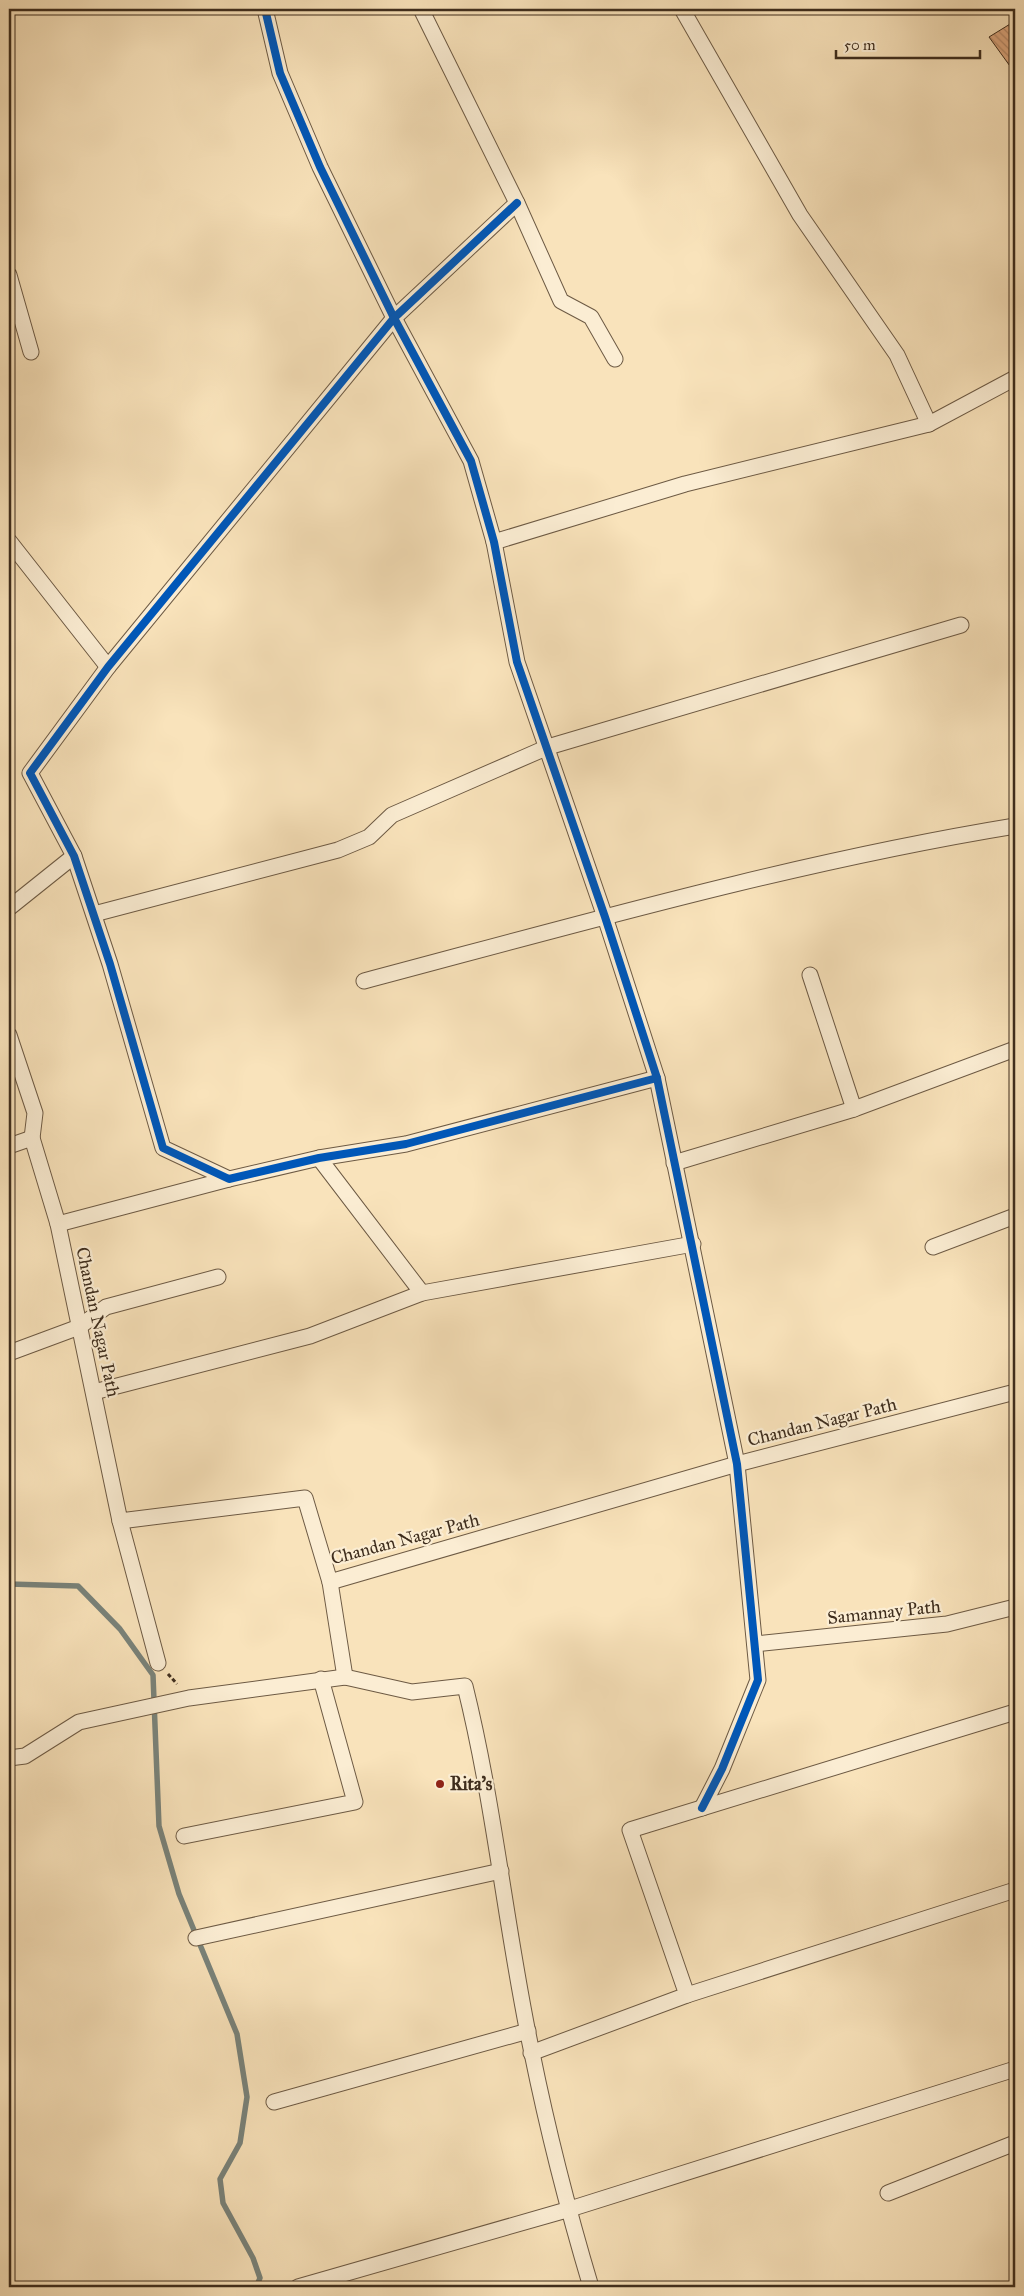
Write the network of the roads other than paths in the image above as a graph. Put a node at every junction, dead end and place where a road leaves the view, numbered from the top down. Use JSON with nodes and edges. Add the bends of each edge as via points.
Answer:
{"nodes":[{"id":1,"x":265,"y":9,"type":"edge"},
{"id":2,"x":421,"y":9,"type":"edge"},
{"id":3,"x":682,"y":9,"type":"edge"},
{"id":4,"x":516,"y":204,"type":"junction"},
{"id":5,"x":9,"y":275,"type":"edge"},
{"id":6,"x":394,"y":318,"type":"junction"},
{"id":7,"x":31,"y":352,"type":"dead end"},
{"id":8,"x":614,"y":359,"type":"dead end"},
{"id":9,"x":1015,"y":378,"type":"edge"},
{"id":10,"x":929,"y":424,"type":"junction"},
{"id":11,"x":9,"y":541,"type":"edge"},
{"id":12,"x":494,"y":542,"type":"junction"},
{"id":13,"x":961,"y":626,"type":"dead end"},
{"id":14,"x":108,"y":667,"type":"junction"},
{"id":15,"x":548,"y":747,"type":"junction"},
{"id":16,"x":1015,"y":826,"type":"edge"},
{"id":17,"x":74,"y":856,"type":"junction"},
{"id":18,"x":9,"y":908,"type":"edge"},
{"id":19,"x":94,"y":914,"type":"junction"},
{"id":20,"x":605,"y":917,"type":"junction"},
{"id":21,"x":810,"y":975,"type":"dead end"},
{"id":22,"x":364,"y":981,"type":"dead end"},
{"id":23,"x":9,"y":1036,"type":"edge"},
{"id":24,"x":1015,"y":1049,"type":"edge"},
{"id":25,"x":657,"y":1078,"type":"junction"},
{"id":26,"x":854,"y":1109,"type":"junction"},
{"id":27,"x":32,"y":1138,"type":"junction"},
{"id":28,"x":9,"y":1146,"type":"edge"},
{"id":29,"x":319,"y":1158,"type":"junction"},
{"id":30,"x":674,"y":1163,"type":"junction"},
{"id":31,"x":229,"y":1179,"type":"junction"},
{"id":32,"x":1015,"y":1216,"type":"edge"},
{"id":33,"x":58,"y":1224,"type":"junction"},
{"id":34,"x":692,"y":1244,"type":"junction"},
{"id":35,"x":933,"y":1247,"type":"dead end"},
{"id":36,"x":218,"y":1278,"type":"dead end"},
{"id":37,"x":422,"y":1293,"type":"junction"},
{"id":38,"x":80,"y":1327,"type":"junction"},
{"id":39,"x":9,"y":1354,"type":"edge"},
{"id":40,"x":94,"y":1392,"type":"junction"},
{"id":41,"x":1015,"y":1392,"type":"edge"},
{"id":42,"x":737,"y":1464,"type":"junction"},
{"id":43,"x":120,"y":1521,"type":"junction"},
{"id":44,"x":330,"y":1582,"type":"junction"},
{"id":45,"x":1015,"y":1607,"type":"edge"},
{"id":46,"x":756,"y":1644,"type":"junction"},
{"id":47,"x":158,"y":1663,"type":"road end"},
{"id":48,"x":345,"y":1677,"type":"junction"},
{"id":49,"x":321,"y":1679,"type":"junction"},
{"id":50,"x":1015,"y":1712,"type":"edge"},
{"id":51,"x":9,"y":1758,"type":"edge"},
{"id":52,"x":702,"y":1808,"type":"junction"},
{"id":53,"x":184,"y":1836,"type":"dead end"},
{"id":54,"x":501,"y":1871,"type":"junction"},
{"id":55,"x":1015,"y":1890,"type":"edge"},
{"id":56,"x":196,"y":1938,"type":"dead end"},
{"id":57,"x":687,"y":1994,"type":"junction"},
{"id":58,"x":528,"y":2031,"type":"junction"},
{"id":59,"x":532,"y":2053,"type":"junction"},
{"id":60,"x":1015,"y":2069,"type":"edge"},
{"id":61,"x":274,"y":2102,"type":"dead end"},
{"id":62,"x":1015,"y":2143,"type":"edge"},
{"id":63,"x":888,"y":2193,"type":"dead end"},
{"id":64,"x":570,"y":2209,"type":"junction"},
{"id":65,"x":298,"y":2287,"type":"edge"},
{"id":66,"x":591,"y":2287,"type":"edge"}],
"edges":[{"from":1,"to":6,"type":"street","via":[[280,73],[320,168]]},
{"from":2,"to":4,"type":"street"},
{"from":3,"to":10,"type":"street","via":[[800,215],[897,355]]},
{"from":4,"to":6,"type":"street"},
{"from":4,"to":8,"type":"street","via":[[560,301],[591,317]]},
{"from":5,"to":7,"type":"street"},
{"from":6,"to":12,"type":"street","via":[[471,461]]},
{"from":6,"to":14,"type":"street"},
{"from":9,"to":10,"type":"street"},
{"from":10,"to":12,"type":"street","via":[[685,484]]},
{"from":11,"to":14,"type":"street"},
{"from":12,"to":15,"type":"street","via":[[517,662]]},
{"from":13,"to":15,"type":"street"},
{"from":14,"to":17,"type":"street","via":[[30,773]]},
{"from":15,"to":19,"type":"street","via":[[392,815],[369,837],[338,850]]},
{"from":15,"to":20,"type":"street"},
{"from":16,"to":20,"type":"street","via":[[916,842]]},
{"from":17,"to":18,"type":"street"},
{"from":17,"to":19,"type":"street"},
{"from":19,"to":31,"type":"street","via":[[163,1148]]},
{"from":20,"to":22,"type":"street"},
{"from":20,"to":25,"type":"street"},
{"from":21,"to":26,"type":"street"},
{"from":23,"to":27,"type":"street","via":[[35,1113]]},
{"from":24,"to":26,"type":"street"},
{"from":25,"to":29,"type":"street","via":[[406,1144]]},
{"from":25,"to":30,"type":"street"},
{"from":26,"to":30,"type":"street"},
{"from":27,"to":28,"type":"street"},
{"from":27,"to":33,"type":"street","name":"Chandan Nagar Path"},
{"from":29,"to":31,"type":"street"},
{"from":29,"to":37,"type":"street"},
{"from":30,"to":34,"type":"street"},
{"from":31,"to":33,"type":"street"},
{"from":32,"to":35,"type":"street"},
{"from":33,"to":38,"type":"street","name":"Chandan Nagar Path"},
{"from":34,"to":37,"type":"street"},
{"from":34,"to":42,"type":"street"},
{"from":36,"to":38,"type":"street","via":[[106,1307]]},
{"from":37,"to":40,"type":"street","via":[[310,1336]]},
{"from":38,"to":39,"type":"street"},
{"from":38,"to":40,"type":"street","name":"Chandan Nagar Path"},
{"from":40,"to":43,"type":"street","name":"Chandan Nagar Path"},
{"from":41,"to":42,"type":"street","name":"Chandan Nagar Path"},
{"from":42,"to":44,"type":"street","name":"Chandan Nagar Path"},
{"from":42,"to":46,"type":"street"},
{"from":43,"to":44,"type":"street","name":"Chandan Nagar Path","via":[[305,1498]]},
{"from":43,"to":47,"type":"street"},
{"from":44,"to":48,"type":"street"},
{"from":45,"to":46,"type":"street","name":"Samannay Path","via":[[947,1624]]},
{"from":46,"to":52,"type":"street","via":[[758,1680],[722,1769]]},
{"from":48,"to":49,"type":"street"},
{"from":48,"to":54,"type":"street","via":[[412,1692],[465,1686],[480,1748]]},
{"from":49,"to":51,"type":"street","via":[[189,1698],[79,1722],[25,1756]]},
{"from":49,"to":53,"type":"street","via":[[355,1802]]},
{"from":50,"to":52,"type":"street"},
{"from":52,"to":57,"type":"street","via":[[630,1830]]},
{"from":54,"to":56,"type":"street"},
{"from":54,"to":58,"type":"street"},
{"from":55,"to":57,"type":"street"},
{"from":57,"to":59,"type":"street"},
{"from":58,"to":59,"type":"street"},
{"from":58,"to":61,"type":"street"},
{"from":59,"to":64,"type":"street"},
{"from":60,"to":64,"type":"street"},
{"from":62,"to":63,"type":"street"},
{"from":64,"to":65,"type":"street"},
{"from":64,"to":66,"type":"street"}]}
